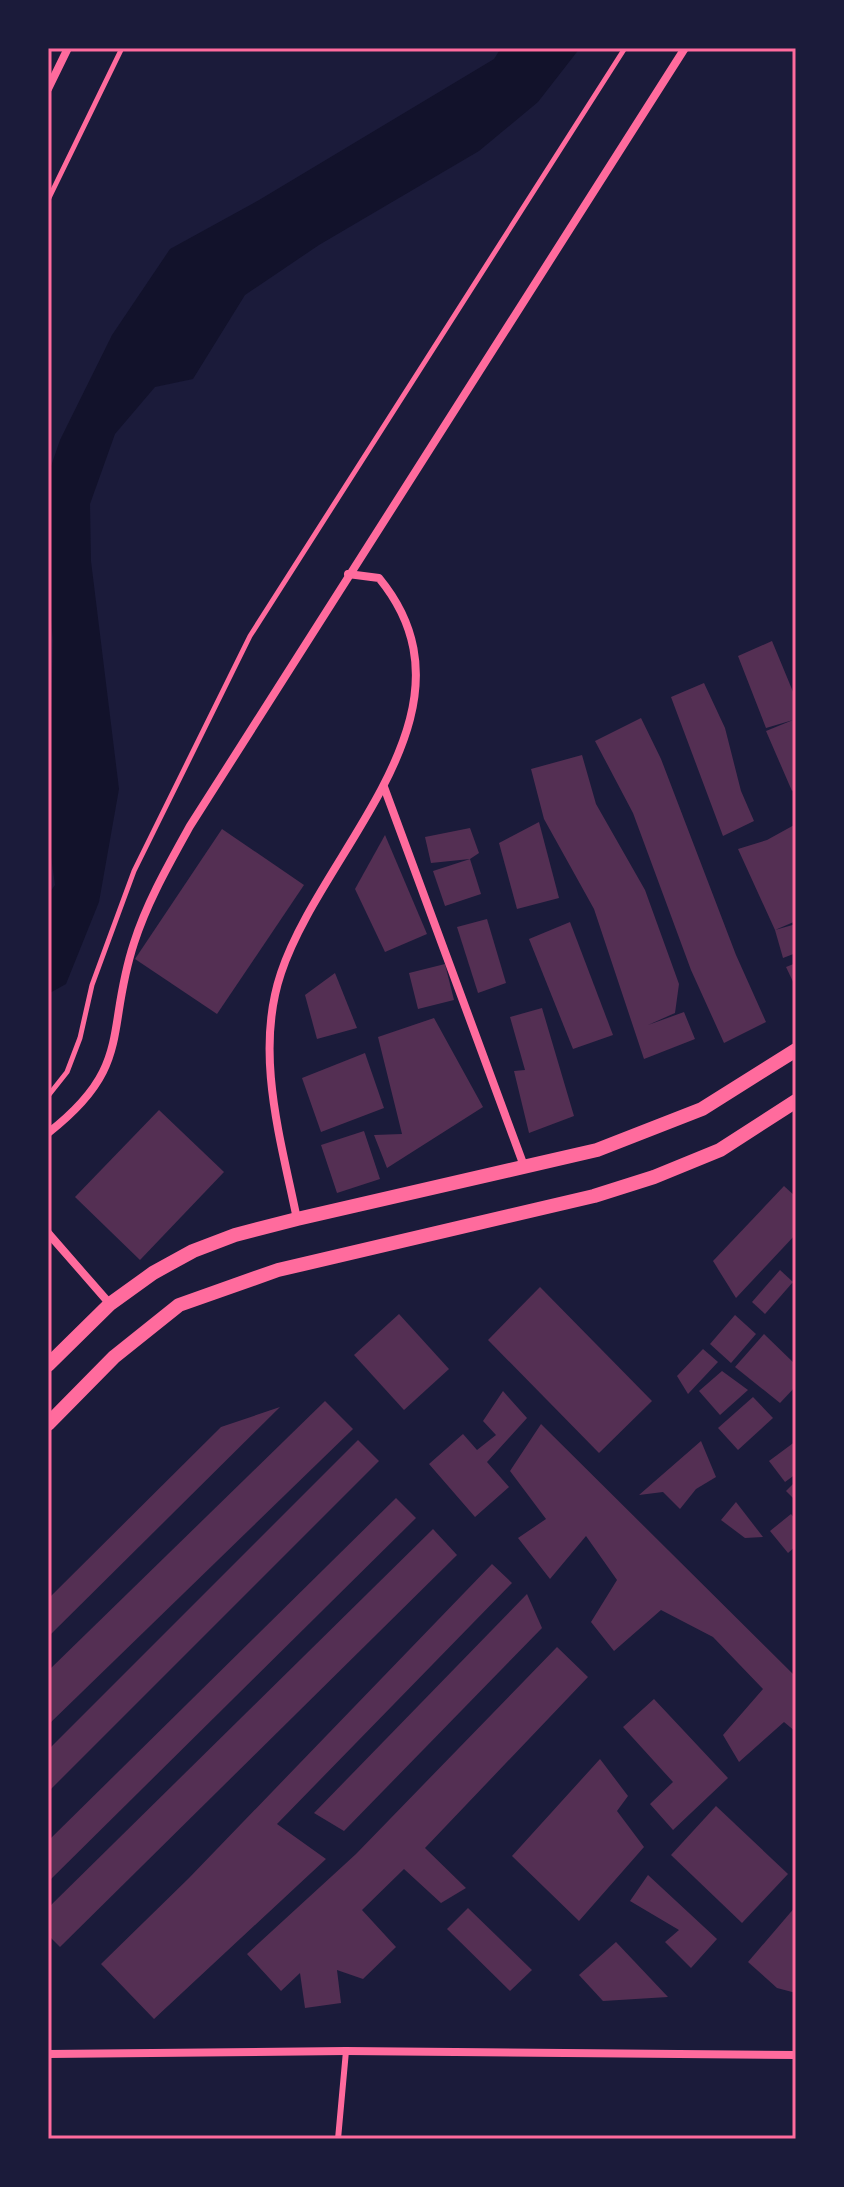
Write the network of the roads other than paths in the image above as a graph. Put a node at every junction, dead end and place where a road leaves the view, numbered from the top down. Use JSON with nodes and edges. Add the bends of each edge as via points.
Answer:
{"nodes":[{"id":1,"x":68,"y":48,"type":"edge"},
{"id":2,"x":685,"y":48,"type":"edge"},
{"id":3,"x":48,"y":89,"type":"edge"},
{"id":4,"x":348,"y":574,"type":"junction"},
{"id":5,"x":384,"y":787,"type":"junction"},
{"id":6,"x":796,"y":1050,"type":"edge"},
{"id":7,"x":796,"y":1101,"type":"edge"},
{"id":8,"x":48,"y":1133,"type":"edge"},
{"id":9,"x":524,"y":1166,"type":"junction"},
{"id":10,"x":297,"y":1219,"type":"junction"},
{"id":11,"x":48,"y":1233,"type":"edge"},
{"id":12,"x":110,"y":1304,"type":"junction"},
{"id":13,"x":48,"y":1365,"type":"edge"},
{"id":14,"x":48,"y":1424,"type":"edge"},
{"id":15,"x":346,"y":2051,"type":"junction"},
{"id":16,"x":48,"y":2054,"type":"edge"},
{"id":17,"x":796,"y":2055,"type":"edge"},
{"id":18,"x":338,"y":2139,"type":"edge"}],
"edges":[{"from":1,"to":3,"type":"street"},
{"from":2,"to":4,"type":"street"},
{"from":4,"to":5,"type":"street","via":[[379,578],[399,603],[411,632],[412,707]]},
{"from":4,"to":8,"type":"street","via":[[161,878],[134,942],[114,1048],[103,1076],[86,1100]]},
{"from":5,"to":9,"type":"street"},
{"from":5,"to":10,"type":"street","via":[[300,931],[281,973],[272,1014],[274,1104]]},
{"from":6,"to":9,"type":"street","via":[[702,1109],[597,1150]]},
{"from":7,"to":14,"type":"street","via":[[720,1150],[654,1177],[594,1196],[278,1270],[179,1305],[126,1346]]},
{"from":9,"to":10,"type":"street"},
{"from":10,"to":12,"type":"street","via":[[193,1251]]},
{"from":11,"to":12,"type":"street"},
{"from":12,"to":13,"type":"street"},
{"from":15,"to":16,"type":"street"},
{"from":15,"to":17,"type":"street"},
{"from":15,"to":18,"type":"lane"}]}
